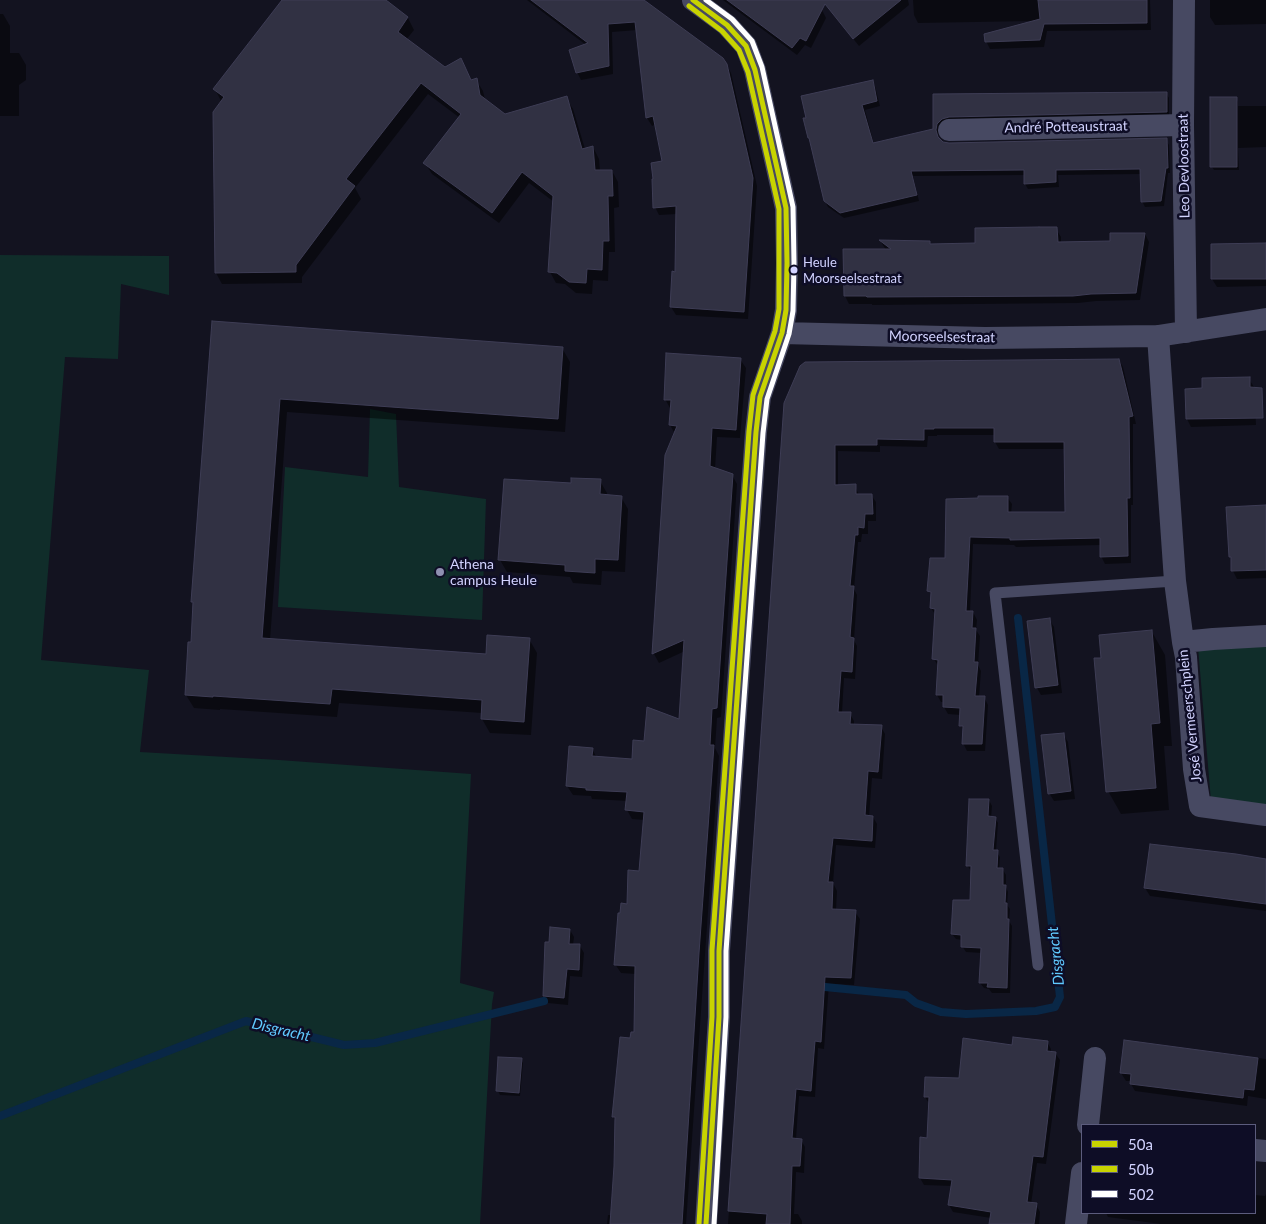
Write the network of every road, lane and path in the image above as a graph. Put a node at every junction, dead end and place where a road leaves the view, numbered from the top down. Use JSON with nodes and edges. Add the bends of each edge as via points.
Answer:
{"nodes":[{"id":1,"x":693,"y":0,"type":"edge"},
{"id":2,"x":1184,"y":0,"type":"edge"},
{"id":3,"x":1183,"y":125,"type":"junction"},
{"id":4,"x":949,"y":130,"type":"dead end"},
{"id":5,"x":1266,"y":319,"type":"edge"},
{"id":6,"x":1186,"y":332,"type":"junction"},
{"id":7,"x":782,"y":333,"type":"junction"},
{"id":8,"x":1158,"y":336,"type":"junction"},
{"id":9,"x":1175,"y":581,"type":"junction"},
{"id":10,"x":1266,"y":636,"type":"edge"},
{"id":11,"x":1182,"y":642,"type":"junction"},
{"id":12,"x":1266,"y":815,"type":"edge"},
{"id":13,"x":1038,"y":965,"type":"dead end"},
{"id":14,"x":1095,"y":1058,"type":"dead end"},
{"id":15,"x":1088,"y":1124,"type":"edge"},
{"id":16,"x":1081,"y":1182,"type":"edge"},
{"id":17,"x":706,"y":1224,"type":"edge"},
{"id":18,"x":1076,"y":1224,"type":"edge"}],
"edges":[{"from":1,"to":7,"type":"street","via":[[727,25],[746,46],[755,70],[786,208],[786,310]]},
{"from":2,"to":3,"type":"street","name":"Leo Devloostraat"},
{"from":3,"to":4,"type":"street","name":"André Potteaustraat"},
{"from":3,"to":6,"type":"street","name":"Leo Devloostraat"},
{"from":5,"to":6,"type":"street","name":"Moorseelsestraat"},
{"from":6,"to":8,"type":"street","name":"Moorseelsestraat"},
{"from":7,"to":8,"type":"street","name":"Moorseelsestraat","via":[[985,338]]},
{"from":7,"to":17,"type":"street","via":[[760,397],[756,432],[720,950]]},
{"from":8,"to":9,"type":"street"},
{"from":9,"to":11,"type":"street"},
{"from":9,"to":13,"type":"lane","via":[[995,593]]},
{"from":10,"to":11,"type":"street","name":"José Vermeerschplein"},
{"from":11,"to":12,"type":"street","name":"José Vermeerschplein","via":[[1200,806]]},
{"from":14,"to":15,"type":"street"},
{"from":16,"to":18,"type":"street"}]}
